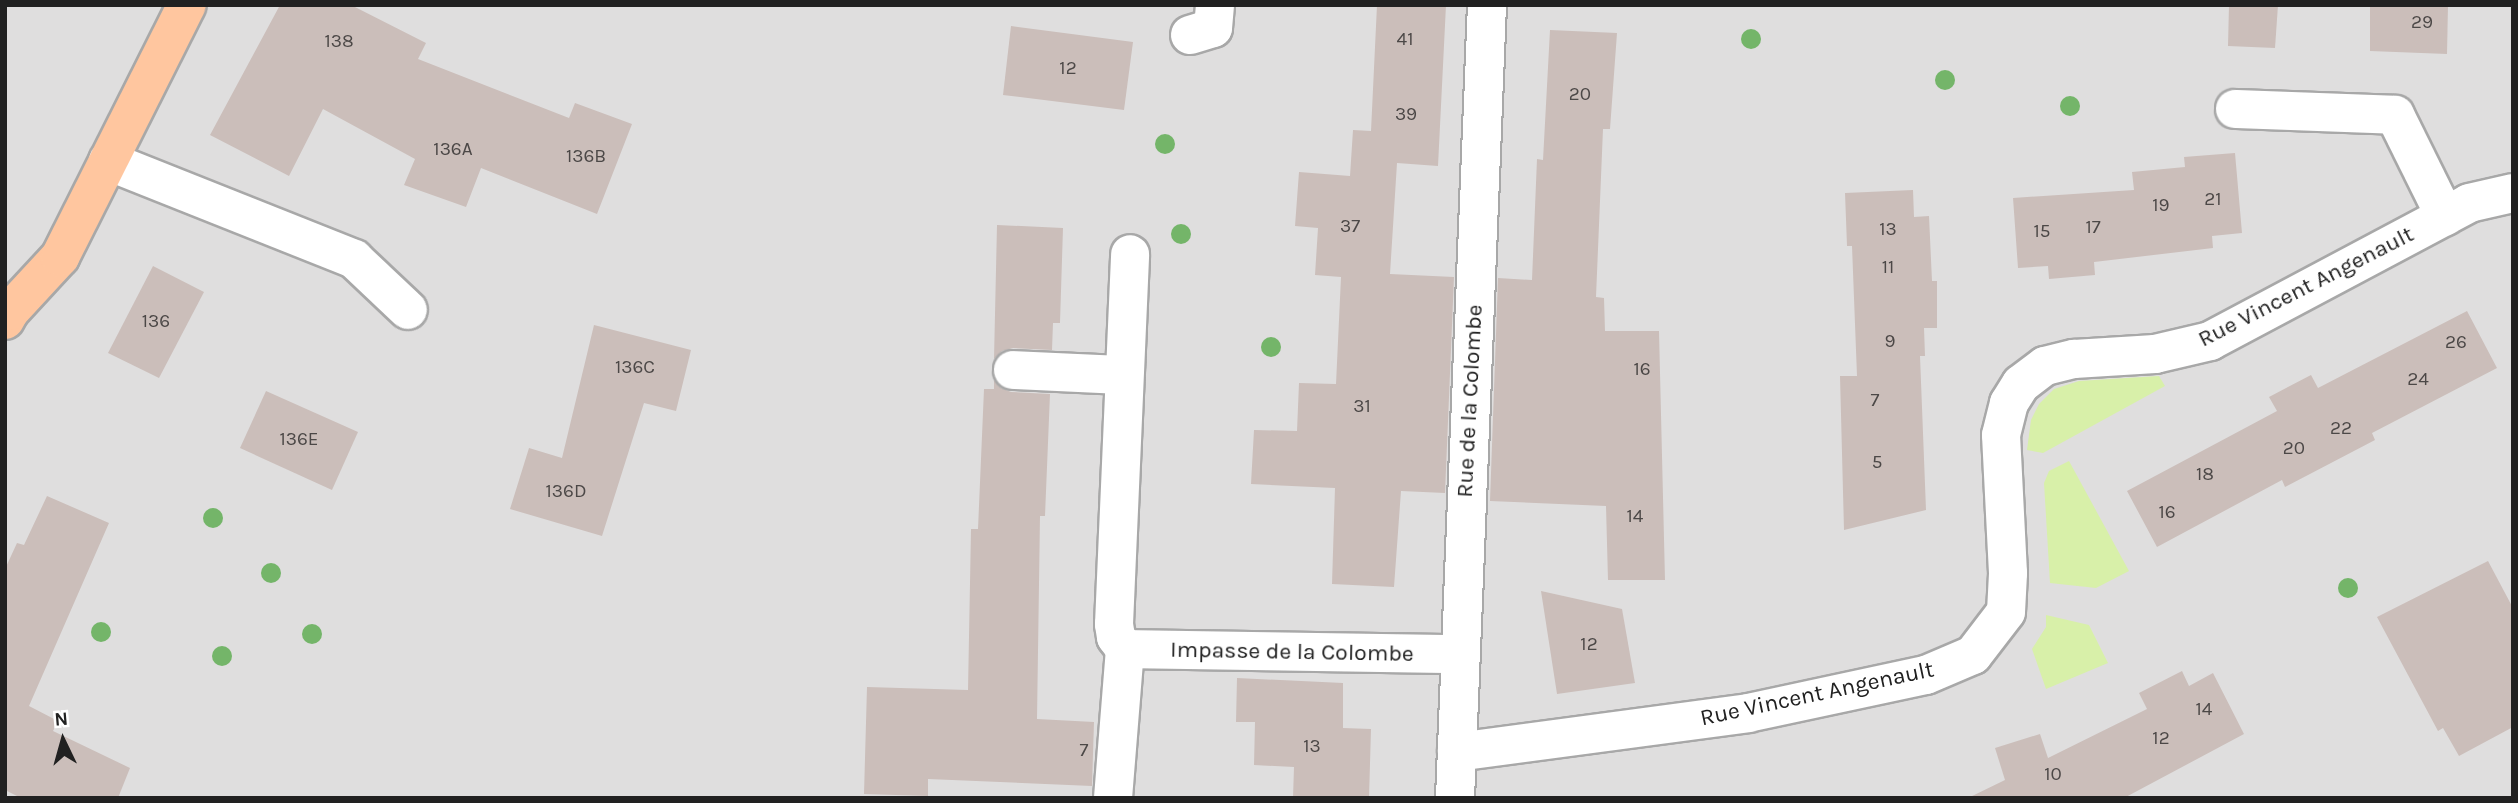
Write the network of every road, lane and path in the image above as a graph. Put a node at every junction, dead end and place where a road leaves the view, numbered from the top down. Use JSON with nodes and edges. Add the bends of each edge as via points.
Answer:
{"nodes":[{"id":1,"x":187,"y":5,"type":"edge"},
{"id":2,"x":1215,"y":5,"type":"edge"},
{"id":3,"x":1487,"y":5,"type":"edge"},
{"id":4,"x":1190,"y":35,"type":"dead end"},
{"id":5,"x":2235,"y":109,"type":"dead end"},
{"id":6,"x":108,"y":161,"type":"junction"},
{"id":7,"x":2513,"y":193,"type":"edge"},
{"id":8,"x":2445,"y":216,"type":"junction"},
{"id":9,"x":1130,"y":254,"type":"dead end"},
{"id":10,"x":408,"y":310,"type":"dead end"},
{"id":11,"x":7,"y":313,"type":"edge"},
{"id":12,"x":1013,"y":370,"type":"dead end"},
{"id":13,"x":1124,"y":374,"type":"junction"},
{"id":14,"x":1125,"y":649,"type":"junction"},
{"id":15,"x":1459,"y":654,"type":"junction"},
{"id":16,"x":1457,"y":752,"type":"junction"},
{"id":17,"x":1113,"y":798,"type":"edge"},
{"id":18,"x":1455,"y":798,"type":"edge"}],
"edges":[{"from":1,"to":6,"type":"main road"},
{"from":2,"to":4,"type":"street","via":[[1213,27]]},
{"from":3,"to":15,"type":"street","name":"Rue de la Colombe"},
{"from":5,"to":8,"type":"street","via":[[2395,114]]},
{"from":6,"to":10,"type":"street","via":[[354,259]]},
{"from":6,"to":11,"type":"main road","via":[[60,257]]},
{"from":7,"to":8,"type":"street","name":"Rue Vincent Angenault","via":[[2469,203]]},
{"from":8,"to":16,"type":"street","name":"Rue Vincent Angenault","via":[[2210,341],[2155,354],[2074,359],[2045,366],[2021,384],[2009,403],[2001,435],[2006,612],[1973,654],[1926,675],[1748,713]]},
{"from":9,"to":13,"type":"street"},
{"from":12,"to":13,"type":"street"},
{"from":13,"to":14,"type":"street","via":[[1114,624]]},
{"from":14,"to":15,"type":"street","name":"Impasse de la Colombe"},
{"from":14,"to":17,"type":"street"},
{"from":15,"to":16,"type":"street","name":"Rue de la Colombe"},
{"from":16,"to":18,"type":"street","name":"Rue de la Colombe"}]}
